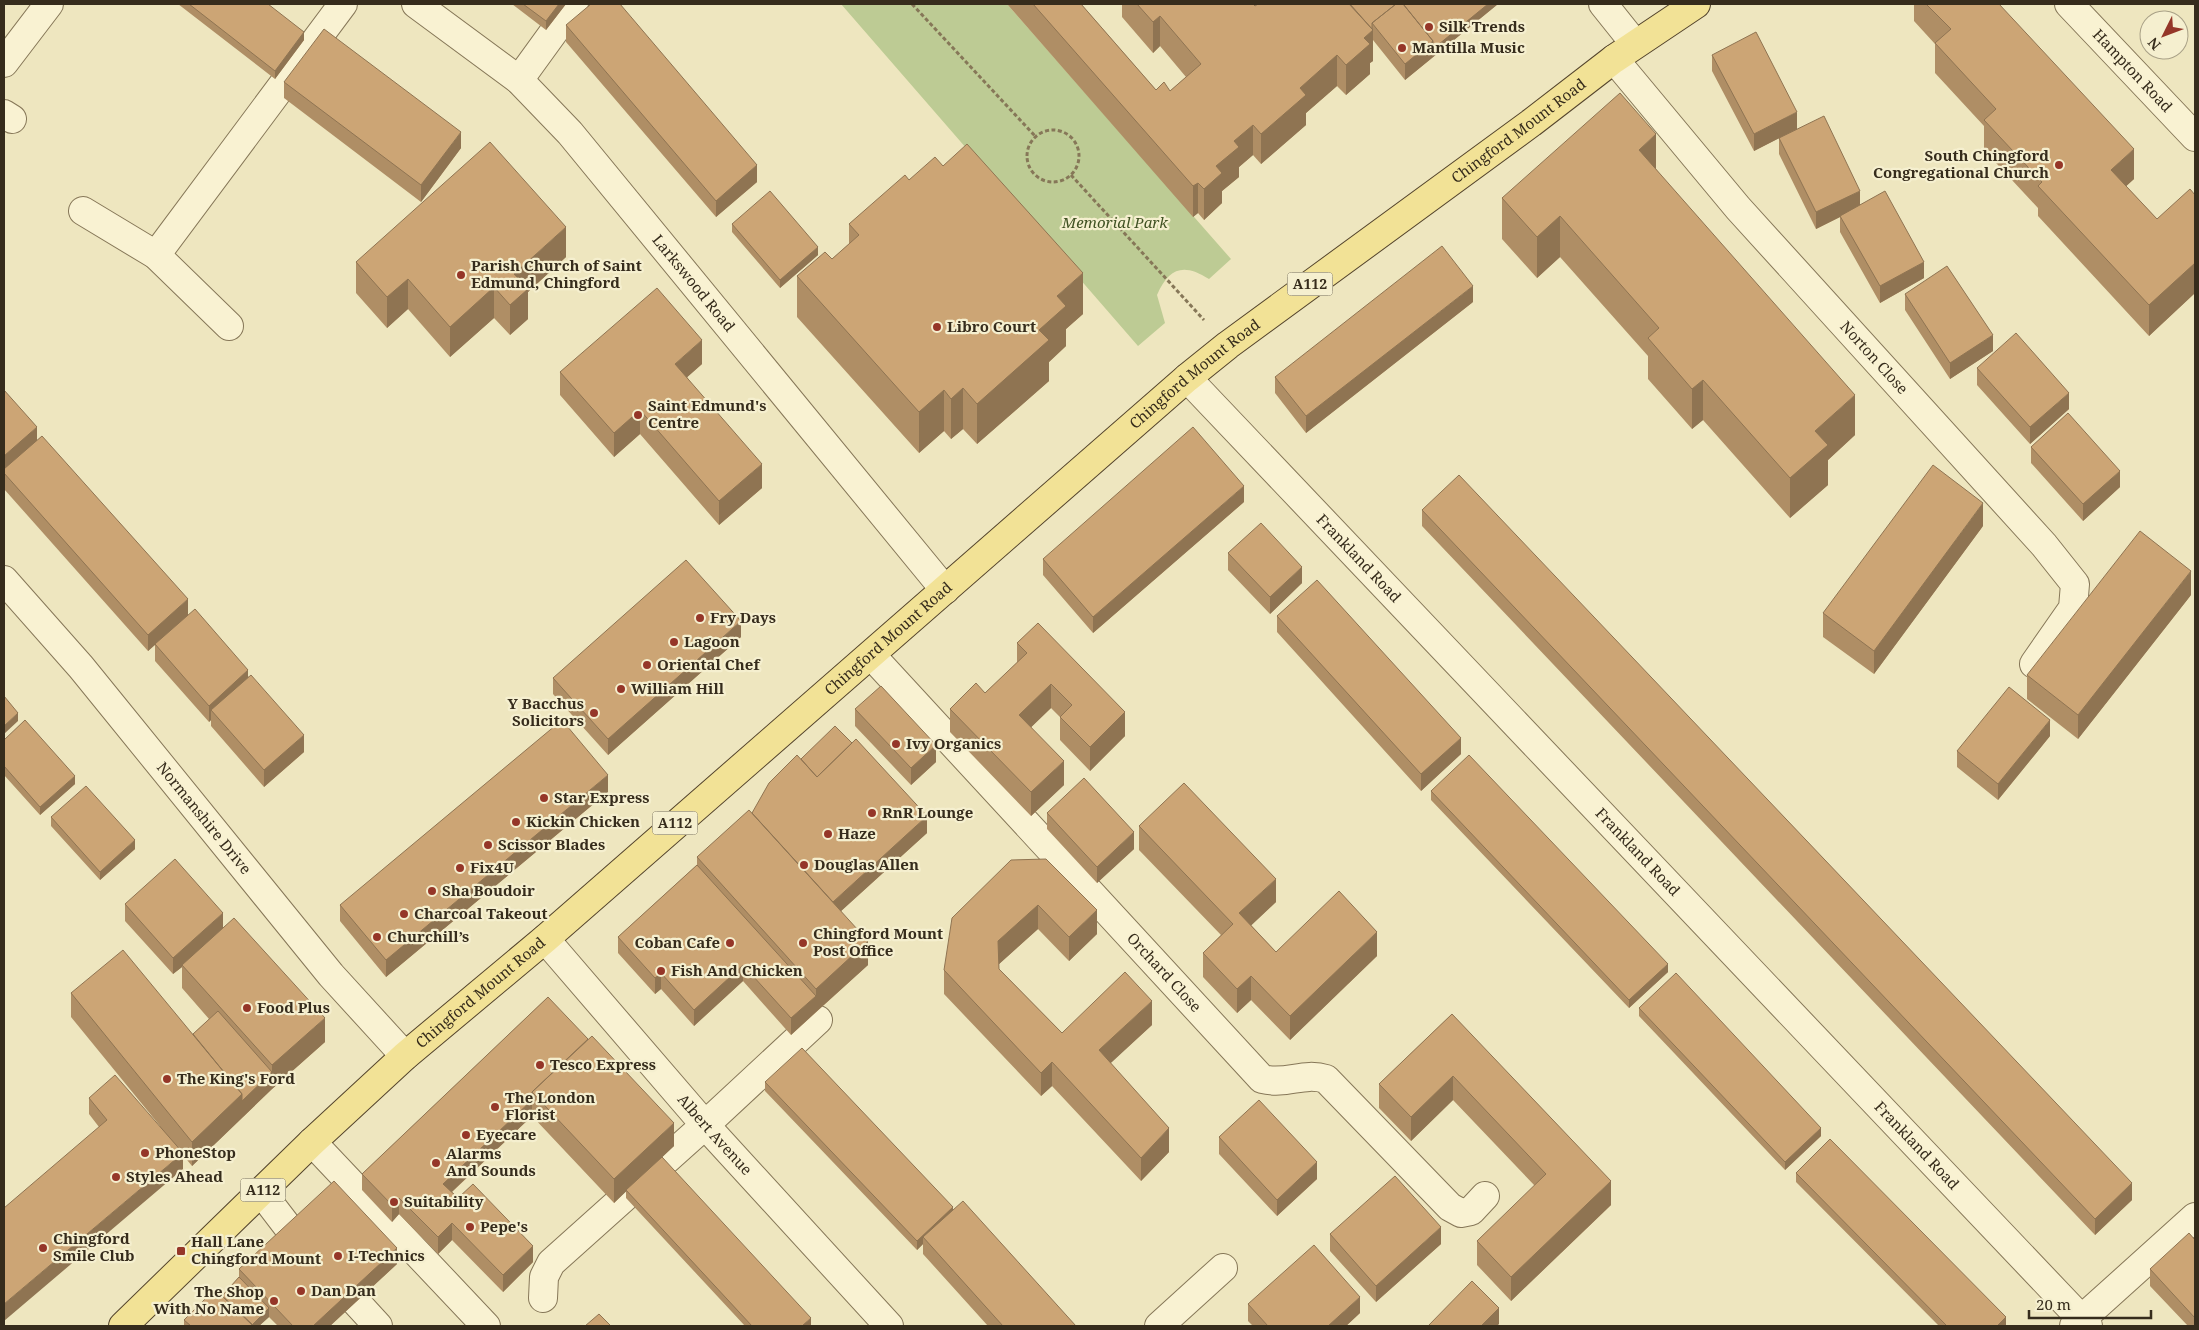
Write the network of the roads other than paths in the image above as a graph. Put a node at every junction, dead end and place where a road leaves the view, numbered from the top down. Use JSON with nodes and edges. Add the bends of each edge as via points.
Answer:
{"nodes":[{"id":1,"x":49,"y":4,"type":"edge"},
{"id":2,"x":343,"y":4,"type":"edge"},
{"id":3,"x":416,"y":4,"type":"edge"},
{"id":4,"x":574,"y":4,"type":"edge"},
{"id":5,"x":1603,"y":4,"type":"edge"},
{"id":6,"x":1696,"y":4,"type":"edge"},
{"id":7,"x":2069,"y":4,"type":"edge"},
{"id":8,"x":1624,"y":52,"type":"junction"},
{"id":9,"x":4,"y":63,"type":"edge"},
{"id":10,"x":519,"y":80,"type":"junction"},
{"id":11,"x":2195,"y":138,"type":"edge"},
{"id":12,"x":83,"y":211,"type":"dead end"},
{"id":13,"x":156,"y":255,"type":"junction"},
{"id":14,"x":229,"y":326,"type":"dead end"},
{"id":15,"x":1187,"y":378,"type":"junction"},
{"id":16,"x":4,"y":580,"type":"edge"},
{"id":17,"x":945,"y":590,"type":"junction"},
{"id":18,"x":871,"y":655,"type":"junction"},
{"id":19,"x":2034,"y":664,"type":"edge"},
{"id":20,"x":545,"y":939,"type":"junction"},
{"id":21,"x":818,"y":1020,"type":"dead end"},
{"id":22,"x":405,"y":1056,"type":"junction"},
{"id":23,"x":705,"y":1125,"type":"junction"},
{"id":24,"x":312,"y":1142,"type":"junction"},
{"id":25,"x":262,"y":1192,"type":"junction"},
{"id":26,"x":1486,"y":1196,"type":"dead end"},
{"id":27,"x":2195,"y":1217,"type":"edge"},
{"id":28,"x":294,"y":1235,"type":"edge"},
{"id":29,"x":1223,"y":1268,"type":"dead end"},
{"id":30,"x":543,"y":1298,"type":"dead end"},
{"id":31,"x":356,"y":1302,"type":"edge"},
{"id":32,"x":2082,"y":1324,"type":"edge"},
{"id":33,"x":123,"y":1326,"type":"edge"},
{"id":34,"x":378,"y":1326,"type":"edge"},
{"id":35,"x":486,"y":1326,"type":"edge"},
{"id":36,"x":888,"y":1326,"type":"edge"},
{"id":37,"x":1159,"y":1326,"type":"edge"}],
"edges":[{"from":1,"to":9,"type":"street"},
{"from":2,"to":13,"type":"street"},
{"from":3,"to":10,"type":"street","name":"Larkswood Road"},
{"from":4,"to":10,"type":"street"},
{"from":5,"to":8,"type":"street","name":"Norton Close"},
{"from":6,"to":8,"type":"main road","name":"Chingford Mount Road","number":"A112"},
{"from":7,"to":11,"type":"street","name":"Hampton Road"},
{"from":8,"to":15,"type":"main road","name":"Chingford Mount Road","number":"A112"},
{"from":8,"to":19,"type":"street","name":"Norton Close","via":[[1738,208],[2076,584],[2073,608]]},
{"from":10,"to":17,"type":"street","name":"Larkswood Road","via":[[570,133]]},
{"from":12,"to":13,"type":"street"},
{"from":13,"to":14,"type":"street"},
{"from":15,"to":17,"type":"main road","name":"Chingford Mount Road","number":"A112"},
{"from":15,"to":32,"type":"street","name":"Frankland Road"},
{"from":16,"to":22,"type":"street","name":"Normanshire Drive","via":[[81,667],[331,976]]},
{"from":17,"to":18,"type":"main road","name":"Chingford Mount Road","number":"A112"},
{"from":18,"to":20,"type":"main road","name":"Chingford Mount Road","number":"A112"},
{"from":18,"to":26,"type":"street","name":"Orchard Close","via":[[1262,1080],[1277,1083],[1314,1075],[1326,1079],[1450,1207],[1460,1213],[1470,1211]]},
{"from":20,"to":22,"type":"main road","name":"Chingford Mount Road","number":"A112"},
{"from":20,"to":23,"type":"street","name":"Albert Avenue"},
{"from":21,"to":23,"type":"street"},
{"from":22,"to":24,"type":"main road","name":"Chingford Mount Road","number":"A112"},
{"from":23,"to":30,"type":"street","via":[[551,1263],[544,1277]]},
{"from":23,"to":36,"type":"street","name":"Albert Avenue"},
{"from":24,"to":25,"type":"main road","name":"Chingford Mount Road","number":"A112"},
{"from":24,"to":35,"type":"street"},
{"from":25,"to":28,"type":"street"},
{"from":25,"to":33,"type":"main road","name":"Chingford Mount Road","number":"A112"},
{"from":27,"to":32,"type":"street"},
{"from":29,"to":37,"type":"street"},
{"from":31,"to":34,"type":"street"}]}
